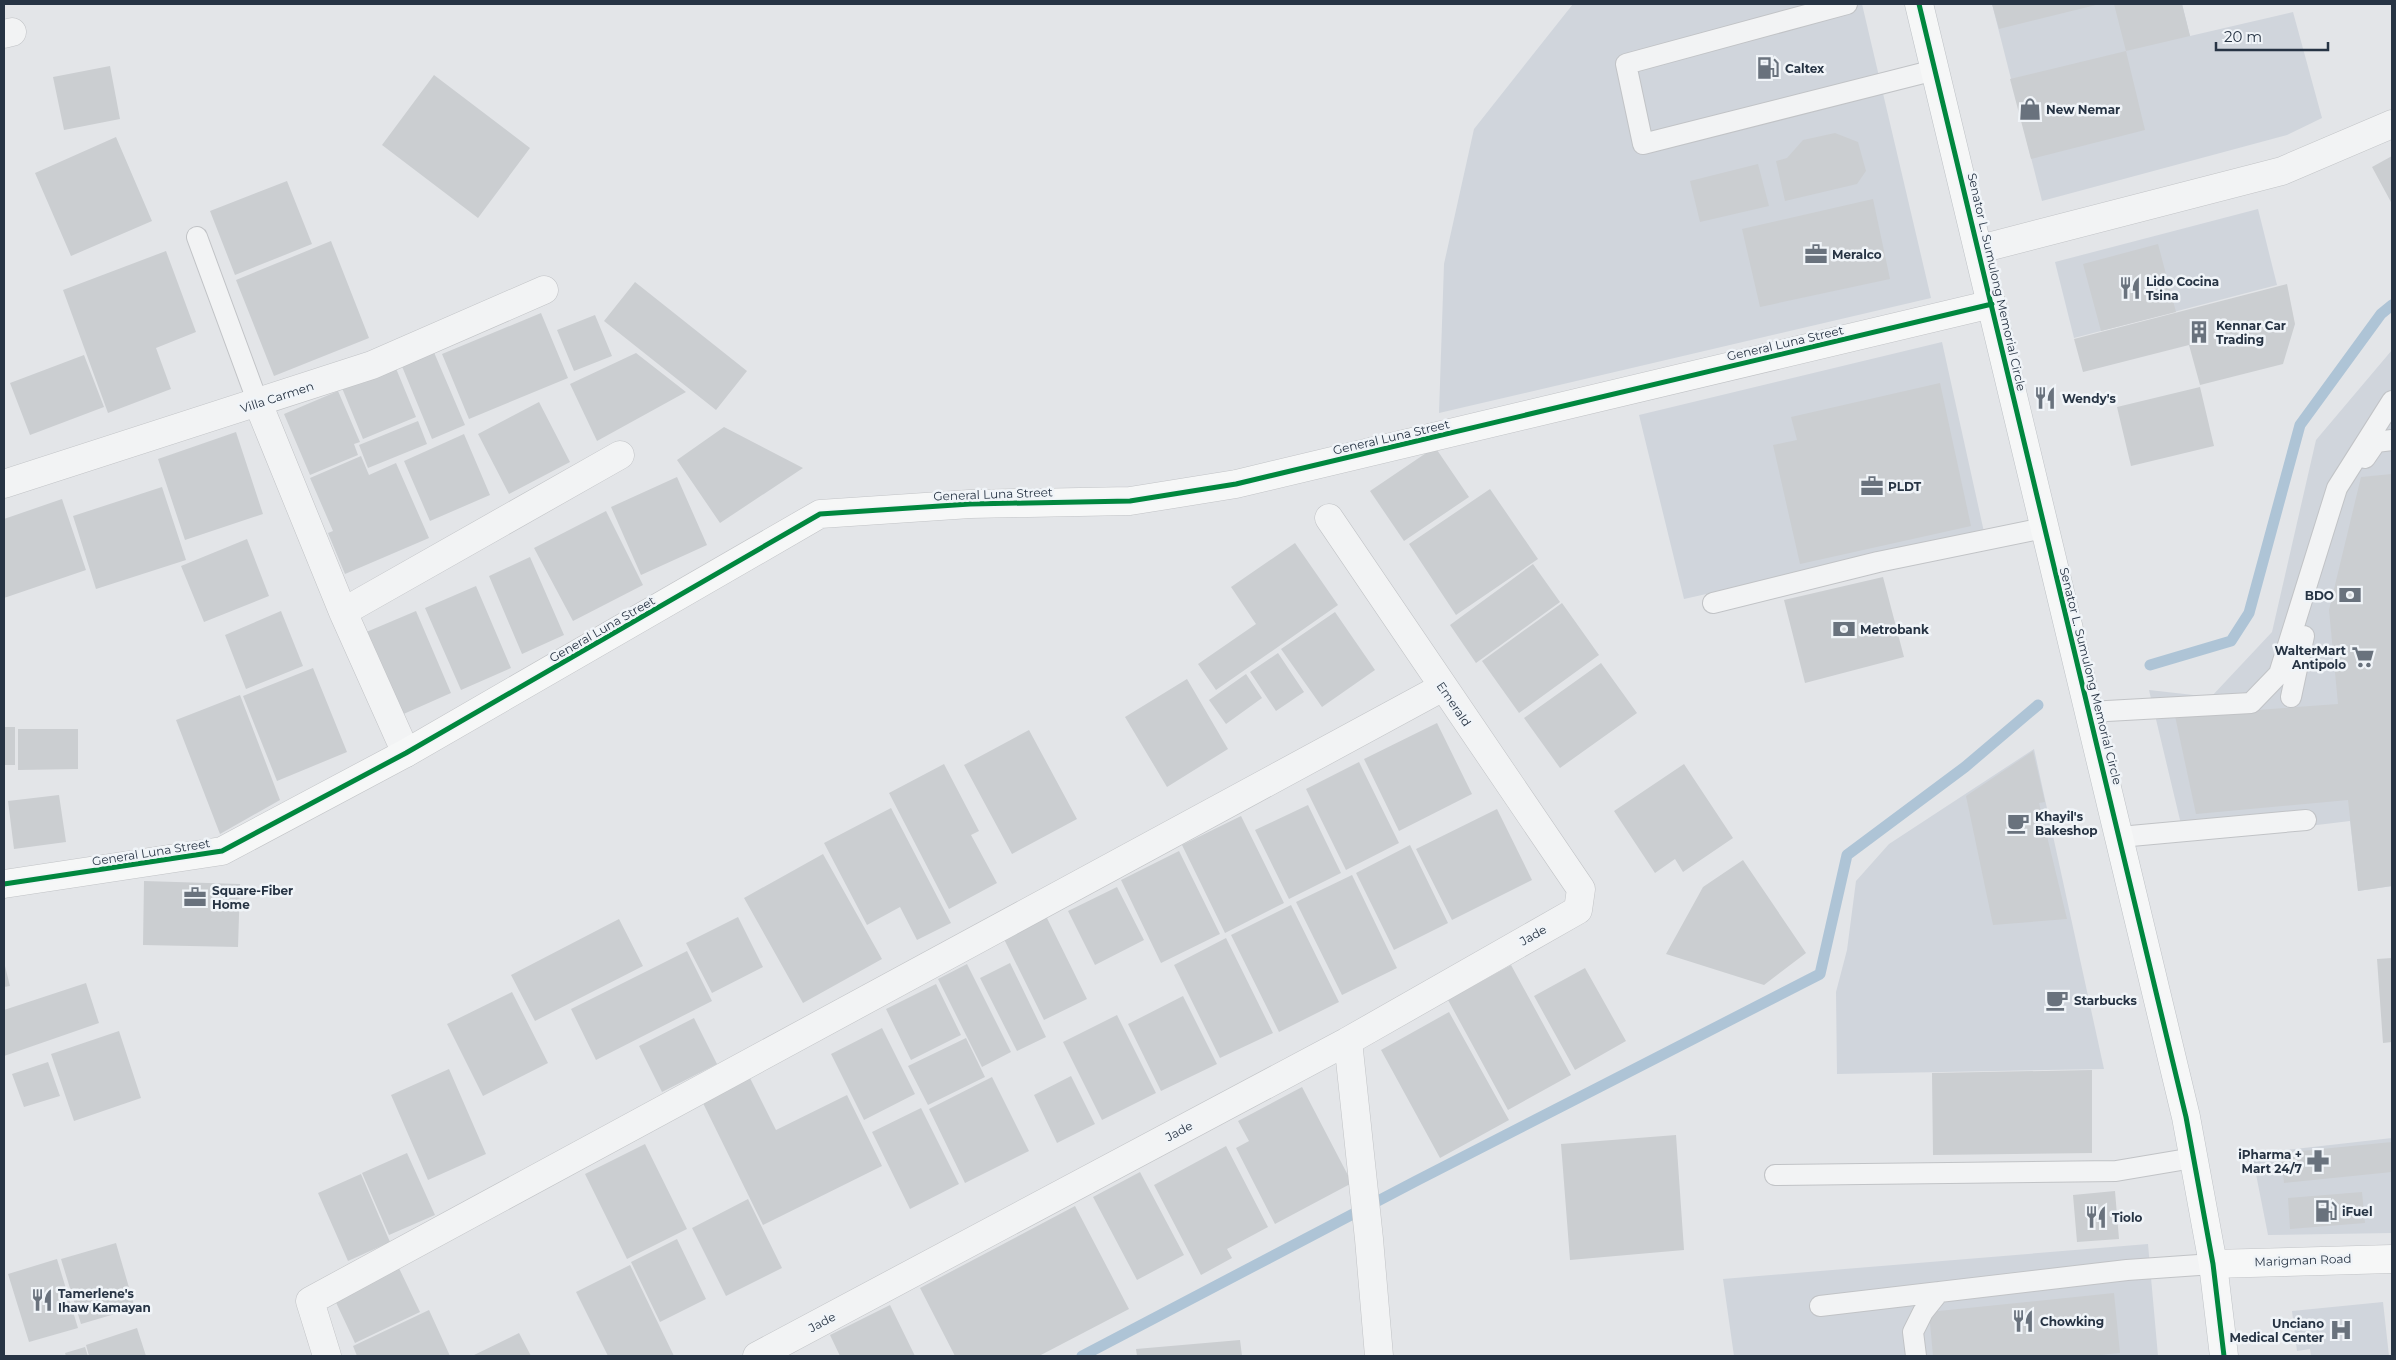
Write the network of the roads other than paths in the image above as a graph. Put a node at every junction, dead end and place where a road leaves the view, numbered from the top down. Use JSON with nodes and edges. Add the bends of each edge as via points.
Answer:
{"nodes":[{"id":1,"x":1847,"y":4,"type":"edge"},
{"id":2,"x":1919,"y":4,"type":"edge"},
{"id":3,"x":1935,"y":70,"type":"junction"},
{"id":4,"x":2392,"y":124,"type":"edge"},
{"id":5,"x":198,"y":238,"type":"dead end"},
{"id":6,"x":1980,"y":249,"type":"junction"},
{"id":7,"x":544,"y":290,"type":"dead end"},
{"id":8,"x":1992,"y":304,"type":"junction"},
{"id":9,"x":2392,"y":401,"type":"edge"},
{"id":10,"x":258,"y":403,"type":"junction"},
{"id":11,"x":2392,"y":440,"type":"edge"},
{"id":12,"x":620,"y":455,"type":"dead end"},
{"id":13,"x":4,"y":484,"type":"edge"},
{"id":14,"x":1329,"y":518,"type":"dead end"},
{"id":15,"x":2044,"y":528,"type":"junction"},
{"id":16,"x":1713,"y":603,"type":"dead end"},
{"id":17,"x":343,"y":612,"type":"junction"},
{"id":18,"x":1443,"y":688,"type":"junction"},
{"id":19,"x":2290,"y":697,"type":"dead end"},
{"id":20,"x":2089,"y":712,"type":"junction"},
{"id":21,"x":406,"y":753,"type":"junction"},
{"id":22,"x":2306,"y":820,"type":"dead end"},
{"id":23,"x":2120,"y":838,"type":"junction"},
{"id":24,"x":4,"y":884,"type":"edge"},
{"id":25,"x":1581,"y":889,"type":"joint"},
{"id":26,"x":1348,"y":1041,"type":"junction"},
{"id":27,"x":2194,"y":1158,"type":"junction"},
{"id":28,"x":1775,"y":1175,"type":"dead end"},
{"id":29,"x":2392,"y":1259,"type":"edge"},
{"id":30,"x":2213,"y":1264,"type":"junction"},
{"id":31,"x":1939,"y":1292,"type":"junction"},
{"id":32,"x":1820,"y":1306,"type":"dead end"},
{"id":33,"x":327,"y":1356,"type":"edge"},
{"id":34,"x":757,"y":1356,"type":"edge"},
{"id":35,"x":1378,"y":1356,"type":"edge"},
{"id":36,"x":1916,"y":1356,"type":"edge"},
{"id":37,"x":2224,"y":1356,"type":"edge"}],
"edges":[{"from":1,"to":3,"type":"lane","via":[[1626,64],[1643,144]]},
{"from":2,"to":3,"type":"street","name":"Senator L. Sumulong Memorial Circle"},
{"from":3,"to":6,"type":"street","name":"Senator L. Sumulong Memorial Circle"},
{"from":4,"to":6,"type":"street","via":[[2282,171]]},
{"from":5,"to":10,"type":"lane"},
{"from":6,"to":8,"type":"street","name":"Senator L. Sumulong Memorial Circle"},
{"from":7,"to":10,"type":"street","name":"Villa Carmen","via":[[372,365]]},
{"from":8,"to":15,"type":"street","name":"Senator L. Sumulong Memorial Circle"},
{"from":8,"to":21,"type":"street","name":"General Luna Street","via":[[1236,484],[1130,501],[970,504],[820,514]]},
{"from":9,"to":20,"type":"lane","via":[[2336,488],[2279,674],[2251,702]]},
{"from":10,"to":13,"type":"street","name":"Villa Carmen"},
{"from":10,"to":17,"type":"street"},
{"from":11,"to":19,"type":"lane","via":[[2376,442],[2348,482],[2300,648]]},
{"from":12,"to":17,"type":"street"},
{"from":14,"to":18,"type":"street","name":"Emerald"},
{"from":15,"to":16,"type":"lane","via":[[1878,562]]},
{"from":15,"to":20,"type":"street","name":"Senator L. Sumulong Memorial Circle"},
{"from":17,"to":21,"type":"street"},
{"from":18,"to":25,"type":"street","name":"Emerald"},
{"from":18,"to":33,"type":"street","via":[[310,1300]]},
{"from":20,"to":23,"type":"street","name":"Senator L. Sumulong Memorial Circle"},
{"from":21,"to":24,"type":"street","name":"General Luna Street","via":[[222,851]]},
{"from":22,"to":23,"type":"lane"},
{"from":23,"to":27,"type":"street","name":"Senator L. Sumulong Memorial Circle"},
{"from":25,"to":26,"type":"street","name":"Jade","via":[[1578,910]]},
{"from":26,"to":34,"type":"street","name":"Jade"},
{"from":26,"to":35,"type":"street","via":[[1364,1180]]},
{"from":27,"to":28,"type":"lane","via":[[2116,1171]]},
{"from":27,"to":30,"type":"street","name":"Senator L. Sumulong Memorial Circle"},
{"from":29,"to":30,"type":"street","name":"Marigman Road"},
{"from":30,"to":31,"type":"lane","via":[[2127,1270]]},
{"from":30,"to":37,"type":"street","name":"Senator L. Sumulong Memorial Circle"},
{"from":31,"to":32,"type":"lane"},
{"from":31,"to":36,"type":"lane","via":[[1923,1312],[1913,1332]]}]}
